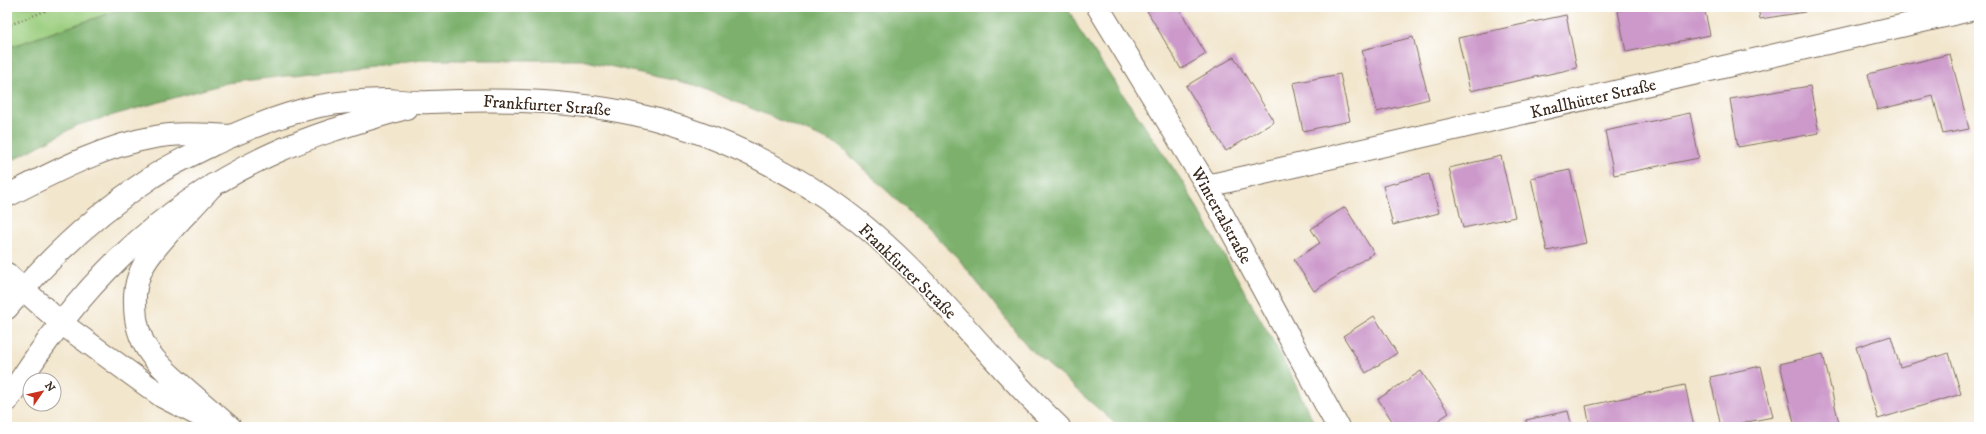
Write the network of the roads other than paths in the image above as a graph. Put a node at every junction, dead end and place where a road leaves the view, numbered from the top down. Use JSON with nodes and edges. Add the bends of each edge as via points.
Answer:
{"nodes":[{"id":1,"x":1098,"y":7,"type":"edge"},
{"id":2,"x":1979,"y":8,"type":"edge"},
{"id":3,"x":426,"y":102,"type":"junction"},
{"id":4,"x":232,"y":136,"type":"junction"},
{"id":5,"x":213,"y":185,"type":"junction"},
{"id":6,"x":1207,"y":186,"type":"junction"},
{"id":7,"x":7,"y":196,"type":"edge"},
{"id":8,"x":7,"y":274,"type":"edge"},
{"id":9,"x":23,"y":289,"type":"junction"},
{"id":10,"x":7,"y":308,"type":"edge"},
{"id":11,"x":61,"y":323,"type":"junction"},
{"id":12,"x":7,"y":401,"type":"edge"},
{"id":13,"x":223,"y":427,"type":"edge"},
{"id":14,"x":230,"y":427,"type":"edge"},
{"id":15,"x":1059,"y":427,"type":"edge"},
{"id":16,"x":1338,"y":427,"type":"edge"}],
"edges":[{"from":1,"to":6,"type":"main road","name":"Wintertalstraße"},
{"from":2,"to":6,"type":"main road","name":"Knallhütter Straße"},
{"from":3,"to":4,"type":"main road","via":[[385,100],[320,106],[262,123]]},
{"from":3,"to":5,"type":"main road","via":[[310,138],[276,152]]},
{"from":3,"to":15,"type":"main road","name":"Frankfurter Straße","via":[[531,100],[609,108],[681,126],[719,139],[754,156],[827,199],[864,226],[931,290]]},
{"from":4,"to":7,"type":"main road","via":[[155,137],[93,155]]},
{"from":4,"to":9,"type":"main road","via":[[150,178],[102,212]]},
{"from":5,"to":11,"type":"main road","via":[[180,206],[133,243],[88,290]]},
{"from":5,"to":14,"type":"main road","via":[[152,253],[143,267],[134,296],[135,314],[138,333],[157,364]]},
{"from":6,"to":16,"type":"main road","name":"Wintertalstraße"},
{"from":8,"to":9,"type":"main road"},
{"from":9,"to":10,"type":"main road"},
{"from":9,"to":11,"type":"main road"},
{"from":11,"to":12,"type":"main road","via":[[36,355]]},
{"from":11,"to":13,"type":"main road","via":[[163,397]]}]}
